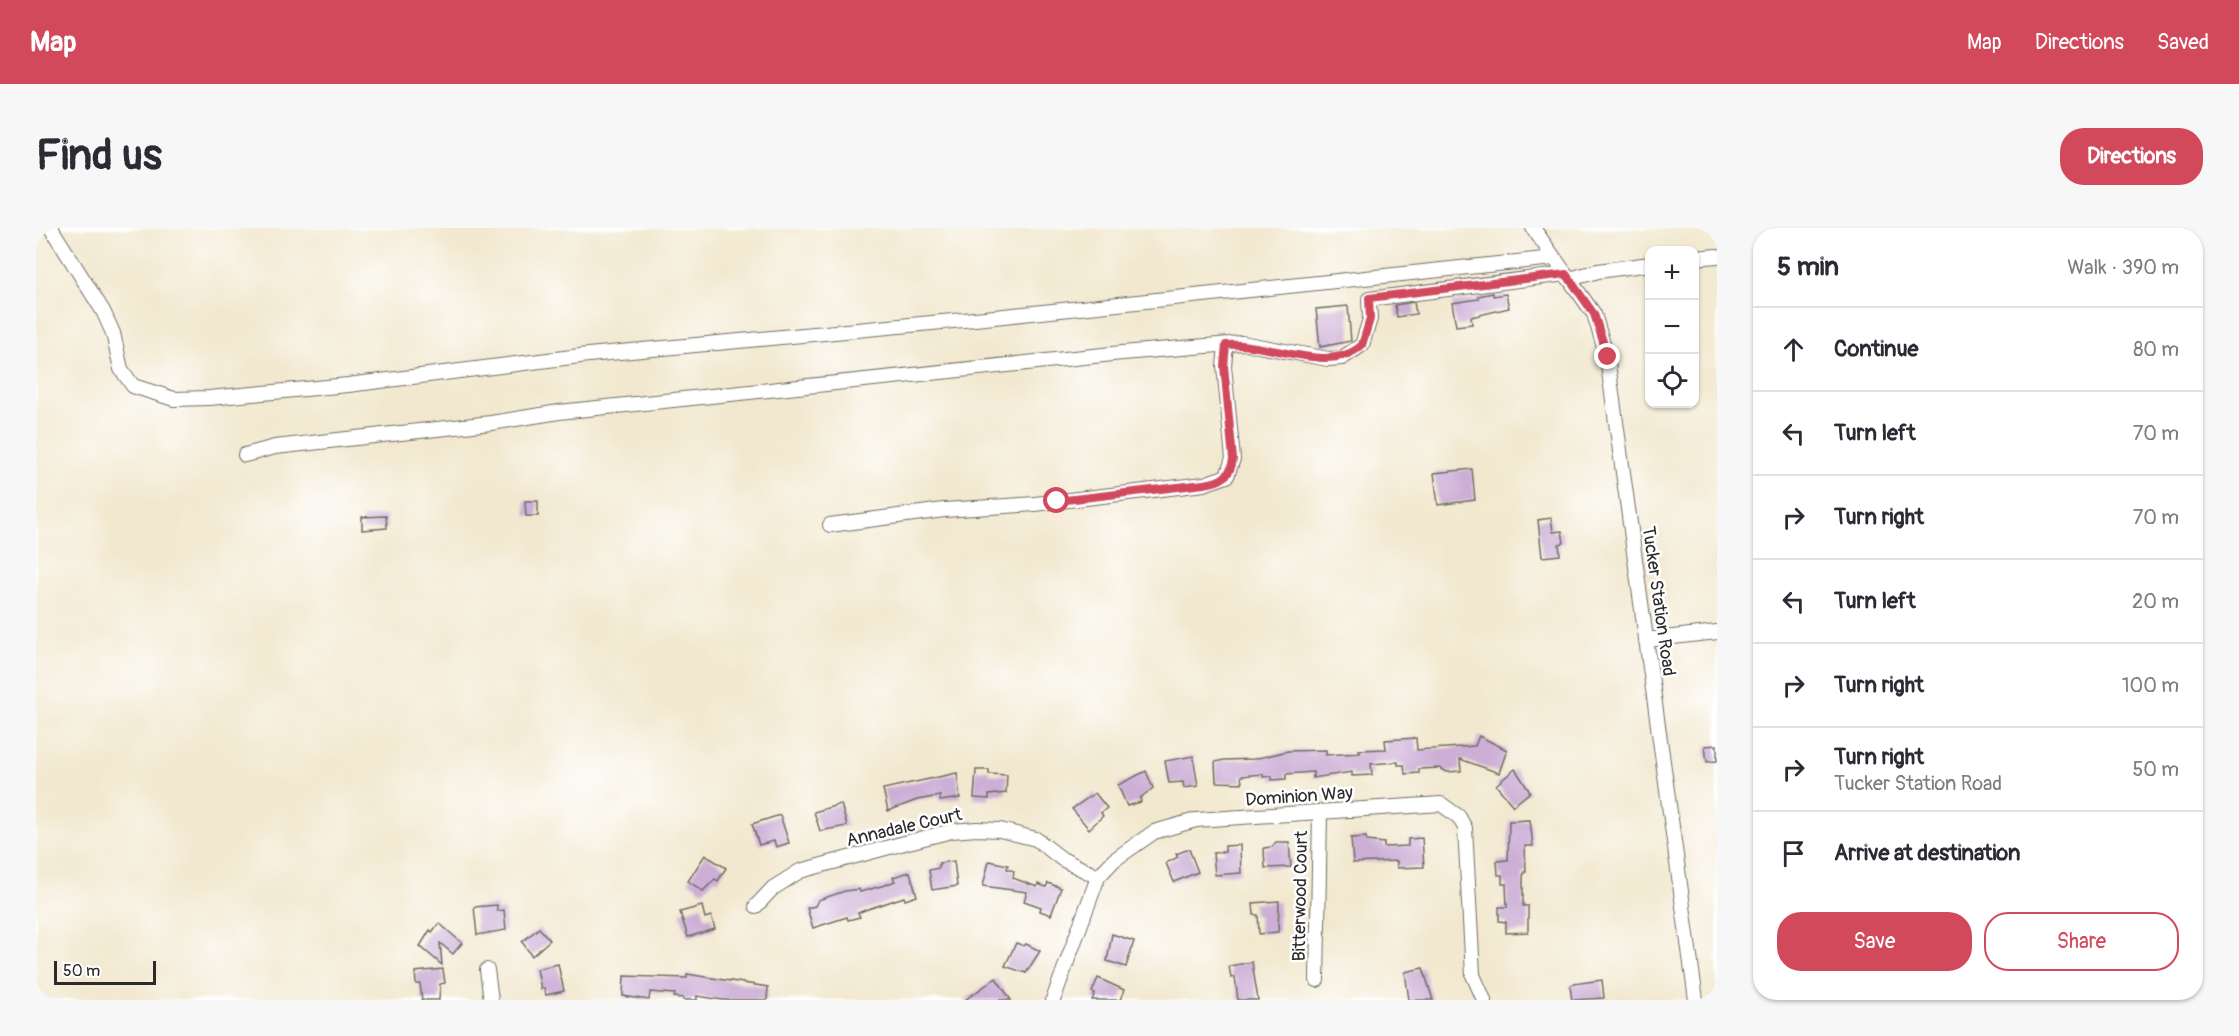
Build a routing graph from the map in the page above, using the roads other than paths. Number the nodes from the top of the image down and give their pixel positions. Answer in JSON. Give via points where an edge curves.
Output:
{"nodes":[{"id":1,"x":51,"y":228,"type":"edge"},
{"id":2,"x":1533,"y":228,"type":"edge"},
{"id":3,"x":1717,"y":255,"type":"edge"},
{"id":4,"x":1699,"y":257,"type":"edge"},
{"id":5,"x":1554,"y":258,"type":"junction"},
{"id":6,"x":1645,"y":265,"type":"edge"},
{"id":7,"x":1568,"y":276,"type":"junction"},
{"id":8,"x":1226,"y":345,"type":"junction"},
{"id":9,"x":245,"y":455,"type":"dead end"},
{"id":10,"x":830,"y":525,"type":"dead end"},
{"id":11,"x":1717,"y":632,"type":"edge"},
{"id":12,"x":1646,"y":640,"type":"junction"},
{"id":13,"x":1320,"y":813,"type":"junction"},
{"id":14,"x":1098,"y":877,"type":"junction"},
{"id":15,"x":756,"y":906,"type":"dead end"},
{"id":16,"x":487,"y":970,"type":"dead end"},
{"id":17,"x":1317,"y":981,"type":"dead end"},
{"id":18,"x":491,"y":1000,"type":"edge"},
{"id":19,"x":1053,"y":1000,"type":"edge"},
{"id":20,"x":1484,"y":1000,"type":"edge"},
{"id":21,"x":1696,"y":1000,"type":"edge"}],
"edges":[{"from":1,"to":5,"type":"street","via":[[103,311],[127,378],[133,386],[174,399],[348,385],[588,355]]},
{"from":2,"to":5,"type":"street","name":"Tucker Station Road"},
{"from":3,"to":4,"type":"street"},
{"from":5,"to":7,"type":"street","name":"Tucker Station Road"},
{"from":6,"to":7,"type":"street"},
{"from":7,"to":8,"type":"street","via":[[1369,298],[1370,319],[1362,345],[1342,358],[1314,358],[1242,343]]},
{"from":7,"to":12,"type":"street","name":"Tucker Station Road","via":[[1594,314],[1608,357]]},
{"from":8,"to":9,"type":"street","via":[[559,412],[275,447]]},
{"from":8,"to":10,"type":"street","via":[[1224,366],[1233,459],[1221,480]]},
{"from":11,"to":12,"type":"street"},
{"from":12,"to":21,"type":"street","name":"Tucker Station Road"},
{"from":13,"to":14,"type":"street","name":"Dominion Way","via":[[1176,824],[1133,844]]},
{"from":13,"to":17,"type":"street","name":"Bitterwood Court"},
{"from":13,"to":20,"type":"street","name":"Dominion Way","via":[[1442,804],[1460,817],[1467,840],[1473,975]]},
{"from":14,"to":15,"type":"street","name":"Annadale Court","via":[[1062,859],[1036,839],[976,829],[932,836],[800,871],[773,888]]},
{"from":14,"to":19,"type":"street","name":"Dominion Way"},
{"from":16,"to":18,"type":"street"}]}
